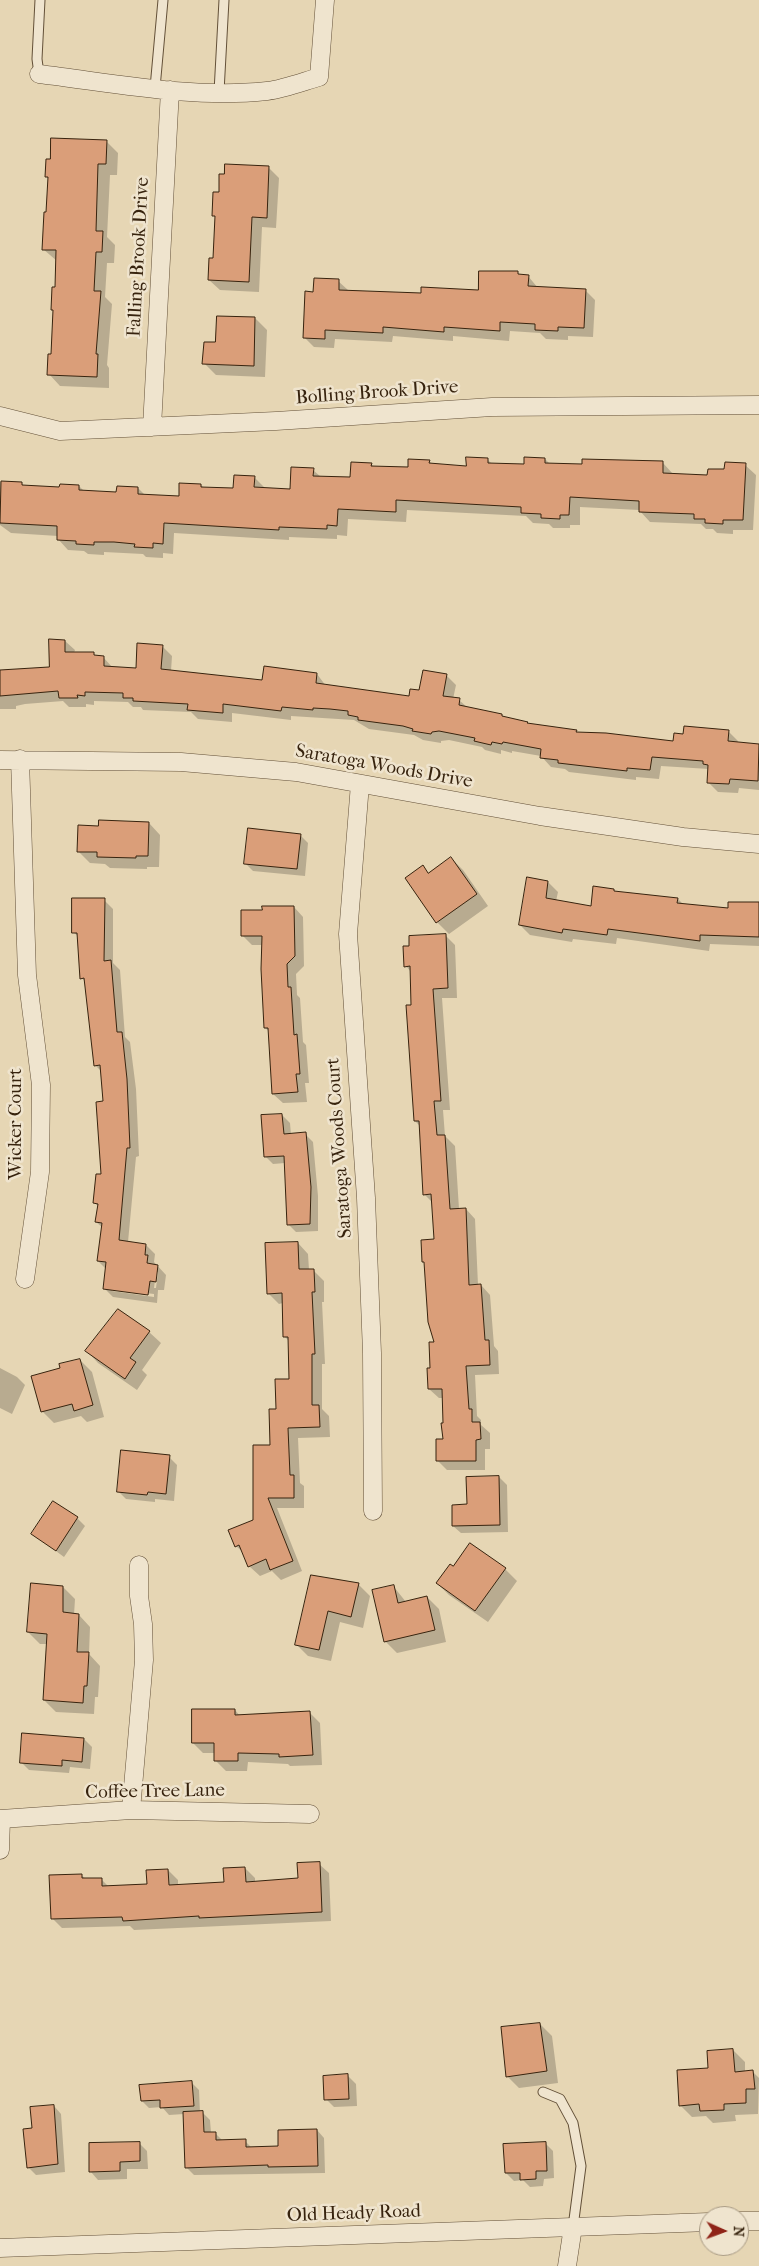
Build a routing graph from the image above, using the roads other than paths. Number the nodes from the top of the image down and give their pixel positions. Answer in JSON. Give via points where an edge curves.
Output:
{"nodes":[{"id":1,"x":40,"y":0,"type":"edge"},
{"id":2,"x":163,"y":0,"type":"edge"},
{"id":3,"x":224,"y":0,"type":"edge"},
{"id":4,"x":325,"y":0,"type":"edge"},
{"id":5,"x":39,"y":74,"type":"joint"},
{"id":6,"x":162,"y":89,"type":"junction"},
{"id":7,"x":219,"y":92,"type":"junction"},
{"id":8,"x":759,"y":405,"type":"edge"},
{"id":9,"x":0,"y":416,"type":"edge"},
{"id":10,"x":152,"y":427,"type":"junction"},
{"id":11,"x":20,"y":759,"type":"junction"},
{"id":12,"x":0,"y":760,"type":"edge"},
{"id":13,"x":360,"y":784,"type":"junction"},
{"id":14,"x":759,"y":844,"type":"edge"},
{"id":15,"x":24,"y":1279,"type":"dead end"},
{"id":16,"x":373,"y":1511,"type":"dead end"},
{"id":17,"x":139,"y":1565,"type":"dead end"},
{"id":18,"x":131,"y":1810,"type":"junction"},
{"id":19,"x":310,"y":1814,"type":"dead end"},
{"id":20,"x":0,"y":1850,"type":"edge"},
{"id":21,"x":542,"y":2092,"type":"dead end"},
{"id":22,"x":699,"y":2222,"type":"edge"},
{"id":23,"x":573,"y":2227,"type":"junction"},
{"id":24,"x":0,"y":2248,"type":"edge"},
{"id":25,"x":567,"y":2266,"type":"edge"}],
"edges":[{"from":1,"to":5,"type":"lane","via":[[36,59]]},
{"from":2,"to":6,"type":"lane"},
{"from":3,"to":7,"type":"lane"},
{"from":4,"to":7,"type":"street","via":[[319,78],[269,91]]},
{"from":5,"to":6,"type":"street"},
{"from":6,"to":7,"type":"street"},
{"from":6,"to":10,"type":"street","name":"Falling Brook Drive"},
{"from":8,"to":10,"type":"street","name":"Bolling Brook Drive","via":[[492,406]]},
{"from":9,"to":10,"type":"street","name":"Bolling Brook Drive","via":[[60,431]]},
{"from":11,"to":12,"type":"street","name":"Saratoga Woods Drive"},
{"from":11,"to":13,"type":"street","name":"Saratoga Woods Drive","via":[[182,762],[296,772]]},
{"from":11,"to":15,"type":"street","name":"Wicker Court","via":[[27,975],[41,1086],[40,1172]]},
{"from":13,"to":14,"type":"street","name":"Saratoga Woods Drive","via":[[540,816],[683,837]]},
{"from":13,"to":16,"type":"street","name":"Saratoga Woods Court","via":[[348,934],[366,1198],[372,1354]]},
{"from":17,"to":18,"type":"street","via":[[144,1660]]},
{"from":18,"to":19,"type":"street","name":"Coffee Tree Lane"},
{"from":18,"to":20,"type":"street","name":"Coffee Tree Lane","via":[[2,1819]]},
{"from":21,"to":23,"type":"lane","via":[[560,2099],[573,2123],[582,2166]]},
{"from":22,"to":23,"type":"street","name":"Old Heady Road"},
{"from":23,"to":24,"type":"street","name":"Old Heady Road"},
{"from":23,"to":25,"type":"street"}]}
